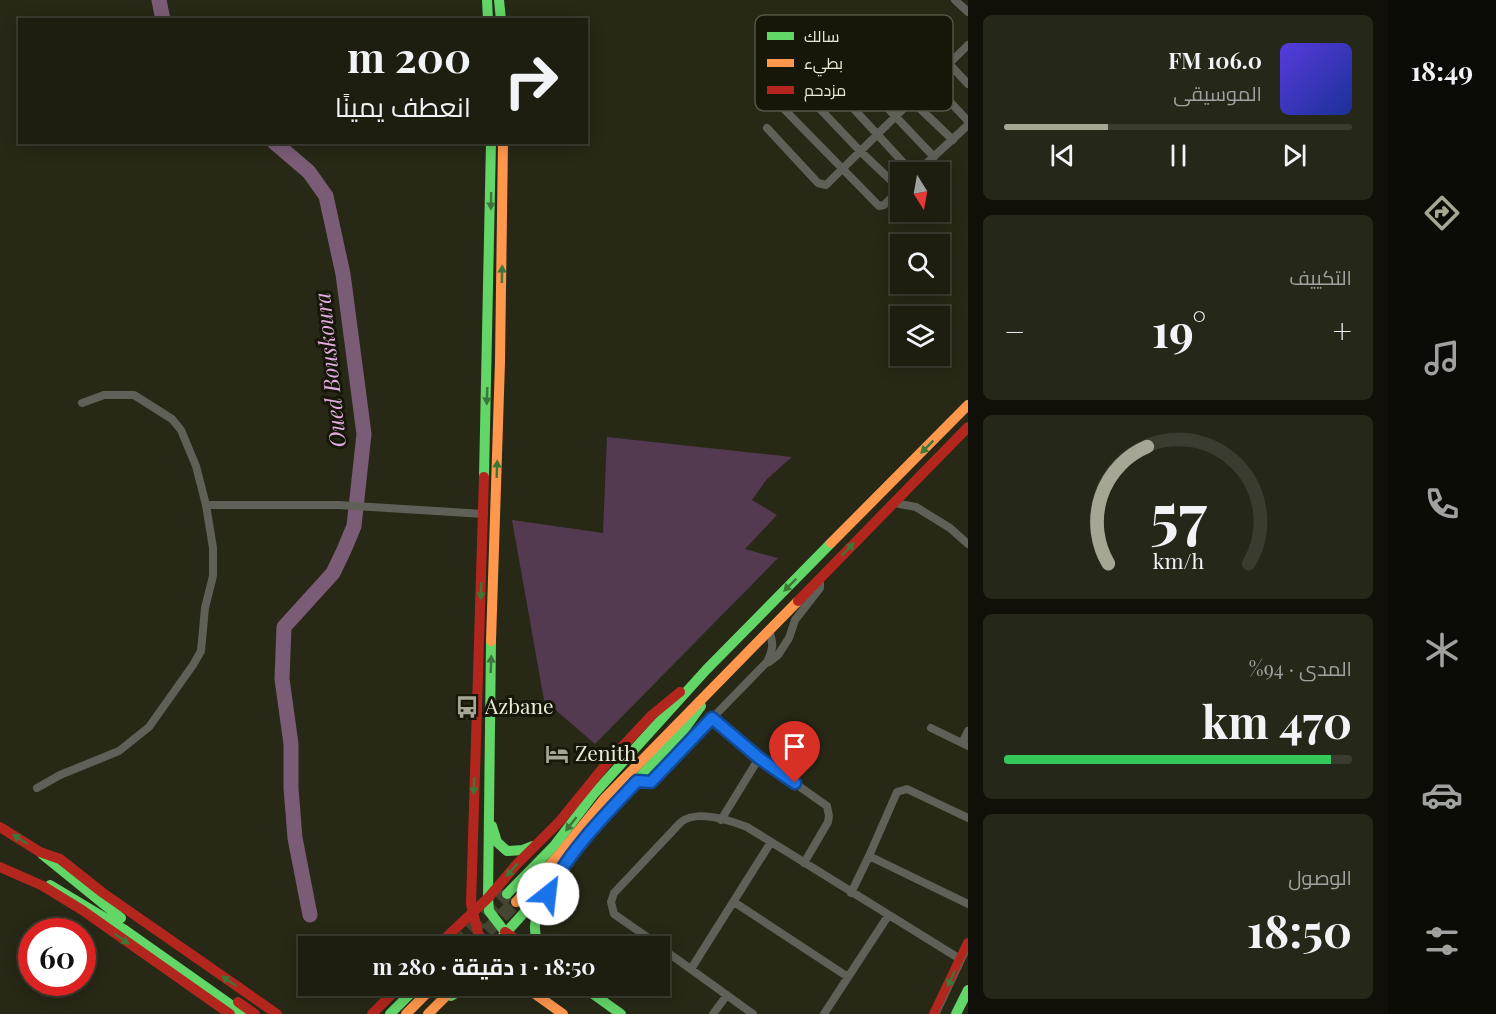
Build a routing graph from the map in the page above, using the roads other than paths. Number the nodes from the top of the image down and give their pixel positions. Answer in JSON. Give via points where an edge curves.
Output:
{"nodes":[{"id":1,"x":500,"y":0,"type":"edge"},
{"id":2,"x":955,"y":0,"type":"edge"},
{"id":3,"x":488,"y":1,"type":"edge"},
{"id":4,"x":968,"y":12,"type":"edge"},
{"id":5,"x":488,"y":18,"type":"edge"},
{"id":6,"x":501,"y":18,"type":"edge"},
{"id":7,"x":967,"y":46,"type":"edge"},
{"id":8,"x":953,"y":59,"type":"edge"},
{"id":9,"x":953,"y":69,"type":"edge"},
{"id":10,"x":968,"y":84,"type":"edge"},
{"id":11,"x":953,"y":106,"type":"edge"},
{"id":12,"x":786,"y":111,"type":"edge"},
{"id":13,"x":822,"y":111,"type":"edge"},
{"id":14,"x":854,"y":111,"type":"edge"},
{"id":15,"x":889,"y":111,"type":"edge"},
{"id":16,"x":899,"y":111,"type":"edge"},
{"id":17,"x":923,"y":111,"type":"edge"},
{"id":18,"x":894,"y":116,"type":"junction"},
{"id":19,"x":968,"y":123,"type":"edge"},
{"id":20,"x":767,"y":128,"type":"dead end"},
{"id":21,"x":876,"y":135,"type":"junction"},
{"id":22,"x":953,"y":140,"type":"junction"},
{"id":23,"x":491,"y":144,"type":"edge"},
{"id":24,"x":503,"y":144,"type":"edge"},
{"id":25,"x":860,"y":151,"type":"junction"},
{"id":26,"x":934,"y":158,"type":"junction"},
{"id":27,"x":902,"y":162,"type":"edge"},
{"id":28,"x":929,"y":162,"type":"edge"},
{"id":29,"x":843,"y":168,"type":"junction"},
{"id":30,"x":890,"y":180,"type":"edge"},
{"id":31,"x":890,"y":200,"type":"edge"},
{"id":32,"x":82,"y":403,"type":"dead end"},
{"id":33,"x":968,"y":405,"type":"edge"},
{"id":34,"x":968,"y":427,"type":"edge"},
{"id":35,"x":894,"y":503,"type":"junction"},
{"id":36,"x":206,"y":505,"type":"junction"},
{"id":37,"x":484,"y":514,"type":"junction"},
{"id":38,"x":968,"y":544,"type":"edge"},
{"id":39,"x":820,"y":578,"type":"junction"},
{"id":40,"x":769,"y":631,"type":"junction"},
{"id":41,"x":767,"y":662,"type":"junction"},
{"id":42,"x":706,"y":670,"type":"junction"},
{"id":43,"x":719,"y":681,"type":"junction"},
{"id":44,"x":712,"y":718,"type":"junction"},
{"id":45,"x":931,"y":728,"type":"dead end"},
{"id":46,"x":968,"y":731,"type":"edge"},
{"id":47,"x":965,"y":745,"type":"edge"},
{"id":48,"x":759,"y":758,"type":"junction"},
{"id":49,"x":637,"y":781,"type":"junction"},
{"id":50,"x":37,"y":788,"type":"dead end"},
{"id":51,"x":489,"y":807,"type":"junction"},
{"id":52,"x":968,"y":818,"type":"edge"},
{"id":53,"x":721,"y":820,"type":"junction"},
{"id":54,"x":0,"y":827,"type":"edge"},
{"id":55,"x":771,"y":842,"type":"junction"},
{"id":56,"x":537,"y":843,"type":"junction"},
{"id":57,"x":40,"y":852,"type":"junction"},
{"id":58,"x":869,"y":856,"type":"junction"},
{"id":59,"x":804,"y":863,"type":"junction"},
{"id":60,"x":0,"y":866,"type":"edge"},
{"id":61,"x":556,"y":877,"type":"junction"},
{"id":62,"x":472,"y":878,"type":"junction"},
{"id":63,"x":851,"y":893,"type":"junction"},
{"id":64,"x":507,"y":894,"type":"tunnel mouth"},
{"id":65,"x":516,"y":902,"type":"tunnel mouth"},
{"id":66,"x":734,"y":902,"type":"junction"},
{"id":67,"x":486,"y":904,"type":"junction"},
{"id":68,"x":968,"y":904,"type":"edge"},
{"id":69,"x":472,"y":912,"type":"junction"},
{"id":70,"x":520,"y":915,"type":"junction"},
{"id":71,"x":888,"y":916,"type":"junction"},
{"id":72,"x":481,"y":928,"type":"junction"},
{"id":73,"x":130,"y":929,"type":"junction"},
{"id":74,"x":455,"y":929,"type":"junction"},
{"id":75,"x":505,"y":932,"type":"junction"},
{"id":76,"x":448,"y":936,"type":"edge"},
{"id":77,"x":482,"y":936,"type":"edge"},
{"id":78,"x":502,"y":936,"type":"edge"},
{"id":79,"x":511,"y":936,"type":"edge"},
{"id":80,"x":533,"y":936,"type":"edge"},
{"id":81,"x":645,"y":936,"type":"edge"},
{"id":82,"x":968,"y":943,"type":"edge"},
{"id":83,"x":670,"y":954,"type":"edge"},
{"id":84,"x":960,"y":959,"type":"junction"},
{"id":85,"x":691,"y":969,"type":"junction"},
{"id":86,"x":848,"y":978,"type":"junction"},
{"id":87,"x":968,"y":990,"type":"edge"},
{"id":88,"x":727,"y":994,"type":"junction"},
{"id":89,"x":389,"y":996,"type":"edge"},
{"id":90,"x":390,"y":996,"type":"edge"},
{"id":91,"x":408,"y":996,"type":"edge"},
{"id":92,"x":424,"y":996,"type":"edge"},
{"id":93,"x":446,"y":996,"type":"edge"},
{"id":94,"x":453,"y":996,"type":"edge"},
{"id":95,"x":538,"y":996,"type":"edge"},
{"id":96,"x":596,"y":996,"type":"edge"},
{"id":97,"x":965,"y":1001,"type":"edge"},
{"id":98,"x":266,"y":1006,"type":"junction"},
{"id":99,"x":432,"y":1010,"type":"edge"},
{"id":100,"x":230,"y":1014,"type":"edge"},
{"id":101,"x":244,"y":1014,"type":"edge"},
{"id":102,"x":255,"y":1014,"type":"edge"},
{"id":103,"x":277,"y":1014,"type":"edge"},
{"id":104,"x":284,"y":1014,"type":"edge"},
{"id":105,"x":361,"y":1014,"type":"edge"},
{"id":106,"x":372,"y":1014,"type":"edge"},
{"id":107,"x":390,"y":1014,"type":"edge"},
{"id":108,"x":406,"y":1014,"type":"edge"},
{"id":109,"x":563,"y":1014,"type":"edge"},
{"id":110,"x":621,"y":1014,"type":"edge"},
{"id":111,"x":713,"y":1014,"type":"edge"},
{"id":112,"x":753,"y":1014,"type":"edge"},
{"id":113,"x":824,"y":1014,"type":"edge"},
{"id":114,"x":934,"y":1014,"type":"edge"},
{"id":115,"x":956,"y":1014,"type":"edge"}],
"edges":[{"from":1,"to":6,"type":"main road"},
{"from":2,"to":4,"type":"street"},
{"from":3,"to":5,"type":"main road"},
{"from":7,"to":8,"type":"street"},
{"from":9,"to":10,"type":"street"},
{"from":11,"to":19,"type":"street"},
{"from":12,"to":29,"type":"street"},
{"from":13,"to":25,"type":"street"},
{"from":14,"to":21,"type":"street"},
{"from":15,"to":18,"type":"street"},
{"from":16,"to":18,"type":"street"},
{"from":17,"to":22,"type":"street"},
{"from":18,"to":21,"type":"street"},
{"from":18,"to":26,"type":"street"},
{"from":19,"to":22,"type":"street"},
{"from":20,"to":29,"type":"street","via":[[818,183],[826,185]]},
{"from":21,"to":25,"type":"street"},
{"from":21,"to":27,"type":"street"},
{"from":22,"to":26,"type":"street"},
{"from":23,"to":37,"type":"main road","one_way":true},
{"from":51,"to":24,"type":"main road","one_way":true},
{"from":25,"to":29,"type":"street"},
{"from":25,"to":30,"type":"street"},
{"from":26,"to":28,"type":"street"},
{"from":29,"to":31,"type":"street","via":[[879,206]]},
{"from":32,"to":36,"type":"street","via":[[104,395],[134,395],[172,419],[187,441]]},
{"from":33,"to":42,"type":"main road","one_way":true},
{"from":34,"to":35,"type":"main road"},
{"from":35,"to":38,"type":"street","via":[[916,507]]},
{"from":39,"to":35,"type":"main road","one_way":true},
{"from":36,"to":37,"type":"street","via":[[339,505]]},
{"from":36,"to":50,"type":"street","via":[[213,576],[201,651],[193,665],[158,716],[136,738],[119,751]]},
{"from":37,"to":62,"type":"main road","one_way":true},
{"from":39,"to":40,"type":"main road"},
{"from":39,"to":41,"type":"street","via":[[820,588],[795,620],[789,638],[778,655]]},
{"from":40,"to":41,"type":"street","via":[[773,651]]},
{"from":40,"to":43,"type":"main road"},
{"from":41,"to":44,"type":"street"},
{"from":42,"to":56,"type":"main road","via":[[652,716]]},
{"from":42,"to":64,"type":"main road","one_way":true,"via":[[593,795],[554,846]]},
{"from":43,"to":49,"type":"main road","via":[[685,728]]},
{"from":43,"to":65,"type":"main road","via":[[605,798]]},
{"from":44,"to":48,"type":"street"},
{"from":44,"to":49,"type":"street","via":[[651,782]]},
{"from":45,"to":47,"type":"street"},
{"from":46,"to":47,"type":"street"},
{"from":48,"to":53,"type":"street"},
{"from":48,"to":59,"type":"street","via":[[828,809],[828,822]]},
{"from":49,"to":61,"type":"main road"},
{"from":51,"to":56,"type":"main road","via":[[494,835],[501,848],[515,852]]},
{"from":51,"to":67,"type":"main road"},
{"from":52,"to":58,"type":"street","via":[[901,789]]},
{"from":53,"to":55,"type":"street","via":[[747,827]]},
{"from":53,"to":81,"type":"street","via":[[687,818],[614,893],[614,914]]},
{"from":57,"to":54,"type":"main road","one_way":true},
{"from":55,"to":59,"type":"street"},
{"from":55,"to":66,"type":"street"},
{"from":56,"to":67,"type":"main road","one_way":true},
{"from":57,"to":73,"type":"main road"},
{"from":98,"to":57,"type":"main road","one_way":true,"via":[[60,859]]},
{"from":58,"to":63,"type":"street"},
{"from":58,"to":68,"type":"street"},
{"from":59,"to":63,"type":"street"},
{"from":60,"to":73,"type":"main road","via":[[49,884]]},
{"from":60,"to":100,"type":"main road","one_way":true,"via":[[81,910]]},
{"from":61,"to":70,"type":"main road"},
{"from":61,"to":80,"type":"main road","via":[[535,916]]},
{"from":62,"to":67,"type":"main road","via":[[477,897]]},
{"from":62,"to":69,"type":"main road"},
{"from":62,"to":74,"type":"main road"},
{"from":63,"to":71,"type":"street"},
{"from":66,"to":85,"type":"street"},
{"from":66,"to":86,"type":"street"},
{"from":67,"to":69,"type":"main road"},
{"from":67,"to":70,"type":"main road","via":[[503,917]]},
{"from":67,"to":72,"type":"main road"},
{"from":67,"to":75,"type":"main road"},
{"from":69,"to":72,"type":"main road"},
{"from":69,"to":74,"type":"main road"},
{"from":70,"to":75,"type":"main road"},
{"from":71,"to":84,"type":"street"},
{"from":71,"to":86,"type":"street"},
{"from":72,"to":74,"type":"main road"},
{"from":72,"to":75,"type":"main road"},
{"from":72,"to":77,"type":"main road"},
{"from":73,"to":101,"type":"main road"},
{"from":73,"to":102,"type":"main road"},
{"from":74,"to":76,"type":"main road"},
{"from":75,"to":78,"type":"main road"},
{"from":75,"to":79,"type":"main road"},
{"from":82,"to":84,"type":"main road"},
{"from":83,"to":85,"type":"street"},
{"from":84,"to":114,"type":"main road","one_way":true},
{"from":85,"to":88,"type":"street"},
{"from":86,"to":113,"type":"street"},
{"from":87,"to":97,"type":"main road"},
{"from":88,"to":111,"type":"street"},
{"from":88,"to":112,"type":"street"},
{"from":89,"to":105,"type":"main road"},
{"from":90,"to":106,"type":"main road"},
{"from":91,"to":107,"type":"main road"},
{"from":92,"to":108,"type":"main road"},
{"from":93,"to":99,"type":"main road"},
{"from":94,"to":99,"type":"main road"},
{"from":95,"to":109,"type":"main road"},
{"from":96,"to":110,"type":"main road"},
{"from":97,"to":115,"type":"main road"},
{"from":98,"to":103,"type":"main road"},
{"from":98,"to":104,"type":"main road"}]}
